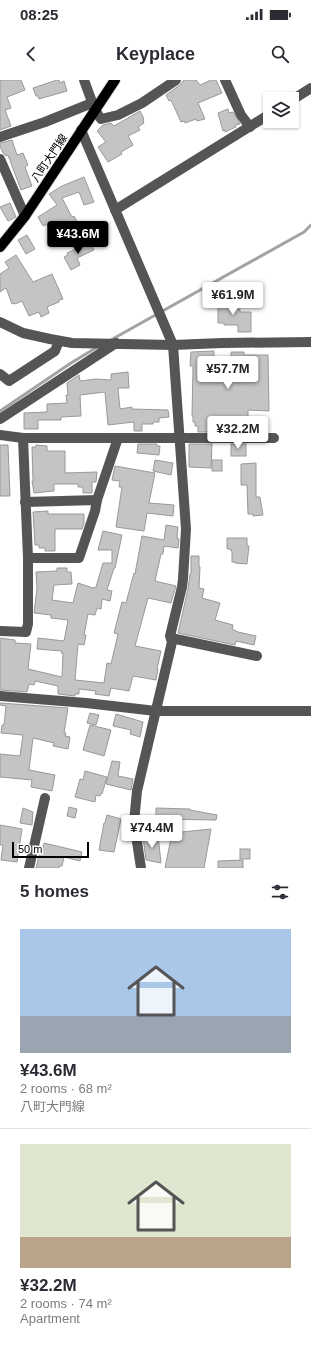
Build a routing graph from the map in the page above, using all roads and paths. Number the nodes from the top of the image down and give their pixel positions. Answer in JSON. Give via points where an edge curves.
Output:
{"nodes":[{"id":1,"x":84,"y":80,"type":"edge"},
{"id":2,"x":115,"y":80,"type":"edge"},
{"id":3,"x":176,"y":80,"type":"edge"},
{"id":4,"x":225,"y":80,"type":"edge"},
{"id":5,"x":311,"y":88,"type":"edge"},
{"id":6,"x":299,"y":96,"type":"edge"},
{"id":7,"x":93,"y":107,"type":"junction"},
{"id":8,"x":263,"y":119,"type":"edge"},
{"id":9,"x":250,"y":127,"type":"junction"},
{"id":10,"x":82,"y":130,"type":"junction"},
{"id":11,"x":0,"y":137,"type":"edge"},
{"id":12,"x":0,"y":159,"type":"edge"},
{"id":13,"x":115,"y":210,"type":"junction"},
{"id":14,"x":25,"y":216,"type":"junction"},
{"id":15,"x":0,"y":247,"type":"edge"},
{"id":16,"x":0,"y":322,"type":"edge"},
{"id":17,"x":59,"y":341,"type":"junction"},
{"id":18,"x":311,"y":342,"type":"edge"},
{"id":19,"x":116,"y":344,"type":"junction"},
{"id":20,"x":173,"y":345,"type":"junction"},
{"id":21,"x":0,"y":374,"type":"edge"},
{"id":22,"x":0,"y":419,"type":"edge"},
{"id":23,"x":0,"y":435,"type":"edge"},
{"id":24,"x":23,"y":438,"type":"junction"},
{"id":25,"x":118,"y":438,"type":"junction"},
{"id":26,"x":180,"y":438,"type":"junction"},
{"id":27,"x":274,"y":438,"type":"dead end"},
{"id":28,"x":97,"y":500,"type":"junction"},
{"id":29,"x":25,"y":502,"type":"junction"},
{"id":30,"x":28,"y":558,"type":"junction"},
{"id":31,"x":0,"y":631,"type":"edge"},
{"id":32,"x":171,"y":638,"type":"junction"},
{"id":33,"x":257,"y":656,"type":"dead end"},
{"id":34,"x":0,"y":696,"type":"edge"},
{"id":35,"x":156,"y":711,"type":"junction"},
{"id":36,"x":311,"y":711,"type":"edge"},
{"id":37,"x":45,"y":798,"type":"dead end"},
{"id":38,"x":29,"y":868,"type":"edge"},
{"id":39,"x":141,"y":868,"type":"edge"}],
"edges":[{"from":1,"to":7,"type":"street"},
{"from":2,"to":7,"type":"main road","name":"八町大門線"},
{"from":3,"to":7,"type":"street","via":[[142,103],[118,115],[101,119]]},
{"from":4,"to":9,"type":"street","via":[[241,115]]},
{"from":5,"to":6,"type":"street"},
{"from":7,"to":10,"type":"main road","name":"八町大門線"},
{"from":7,"to":11,"type":"street"},
{"from":8,"to":9,"type":"street"},
{"from":9,"to":13,"type":"street"},
{"from":10,"to":13,"type":"street"},
{"from":10,"to":14,"type":"main road","name":"八町大門線"},
{"from":12,"to":14,"type":"street"},
{"from":13,"to":20,"type":"street"},
{"from":14,"to":15,"type":"main road","name":"八町大門線"},
{"from":16,"to":17,"type":"street","via":[[23,333]]},
{"from":17,"to":19,"type":"street"},
{"from":17,"to":21,"type":"street","via":[[55,351],[9,381]]},
{"from":18,"to":20,"type":"street"},
{"from":19,"to":20,"type":"street"},
{"from":19,"to":22,"type":"street"},
{"from":20,"to":26,"type":"street"},
{"from":23,"to":24,"type":"street"},
{"from":24,"to":25,"type":"street"},
{"from":24,"to":29,"type":"street"},
{"from":25,"to":26,"type":"street"},
{"from":25,"to":28,"type":"street"},
{"from":26,"to":27,"type":"street"},
{"from":26,"to":32,"type":"street","via":[[186,529],[182,587]]},
{"from":28,"to":29,"type":"street"},
{"from":28,"to":30,"type":"street","via":[[79,558]]},
{"from":29,"to":30,"type":"street"},
{"from":30,"to":31,"type":"street","via":[[26,632]]},
{"from":32,"to":33,"type":"street"},
{"from":32,"to":35,"type":"street"},
{"from":34,"to":35,"type":"street"},
{"from":35,"to":36,"type":"street"},
{"from":35,"to":39,"type":"street","via":[[137,791],[134,822]]},
{"from":37,"to":38,"type":"street"}]}
